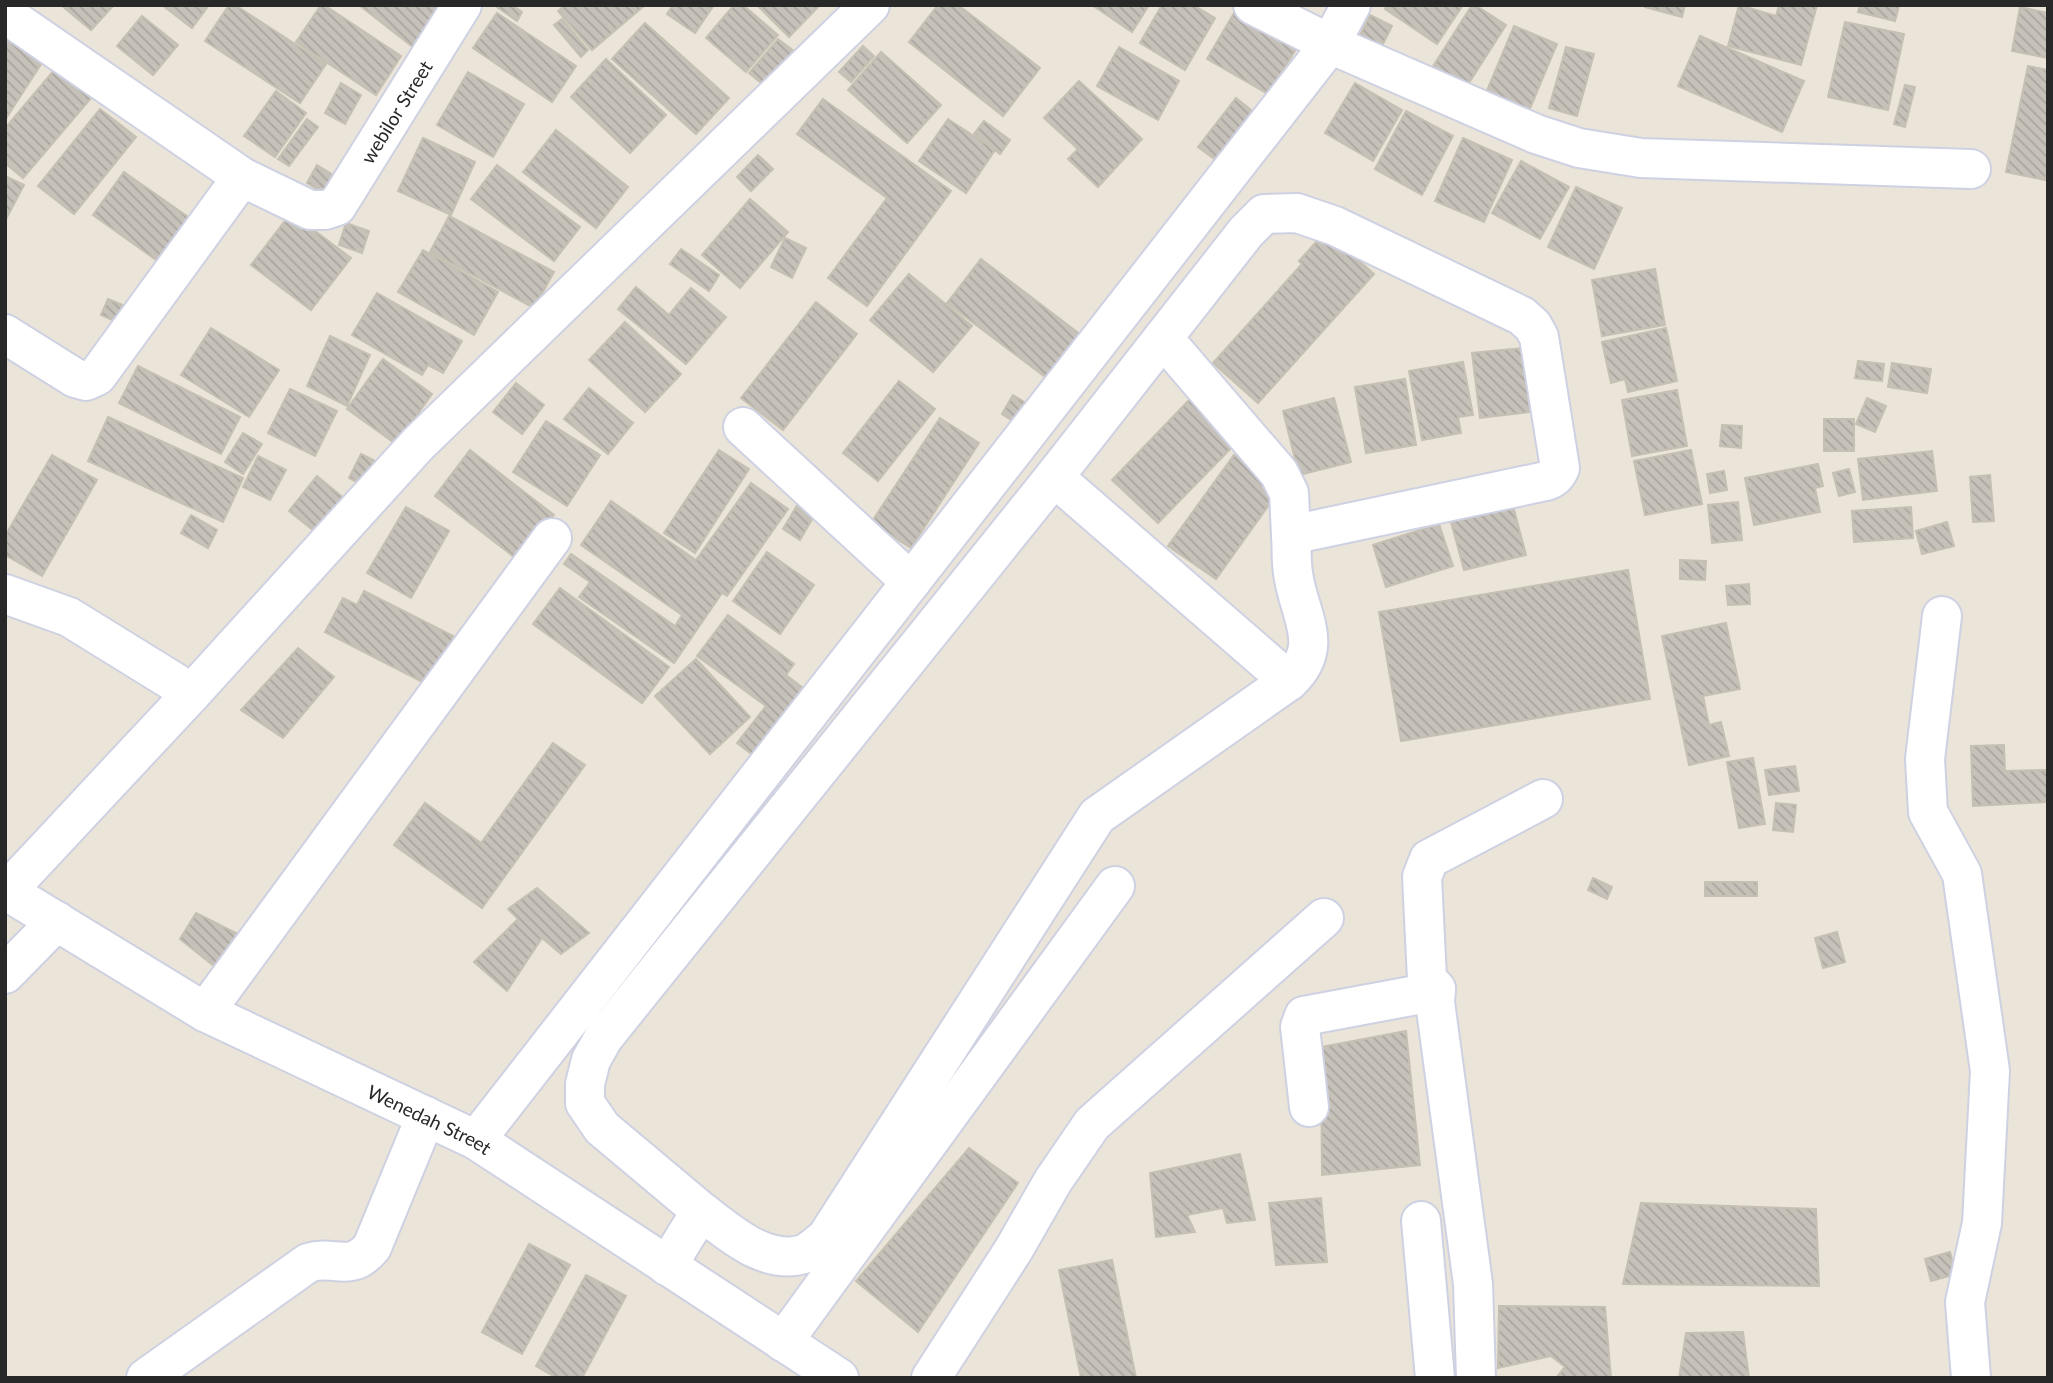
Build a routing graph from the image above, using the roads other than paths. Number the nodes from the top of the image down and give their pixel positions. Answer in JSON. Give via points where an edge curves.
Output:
{"nodes":[{"id":1,"x":462,"y":5,"type":"edge"},
{"id":2,"x":870,"y":5,"type":"edge"},
{"id":3,"x":1253,"y":5,"type":"edge"},
{"id":4,"x":1351,"y":5,"type":"edge"},
{"id":5,"x":5,"y":14,"type":"edge"},
{"id":6,"x":1330,"y":44,"type":"junction"},
{"id":7,"x":1971,"y":169,"type":"dead end"},
{"id":8,"x":242,"y":177,"type":"junction"},
{"id":9,"x":5,"y":334,"type":"edge"},
{"id":10,"x":1163,"y":338,"type":"junction"},
{"id":11,"x":743,"y":427,"type":"dead end"},
{"id":12,"x":1054,"y":477,"type":"junction"},
{"id":13,"x":1291,"y":535,"type":"junction"},
{"id":14,"x":552,"y":538,"type":"dead end"},
{"id":15,"x":911,"y":582,"type":"junction"},
{"id":16,"x":5,"y":594,"type":"edge"},
{"id":17,"x":1942,"y":615,"type":"dead end"},
{"id":18,"x":1289,"y":681,"type":"junction"},
{"id":19,"x":192,"y":693,"type":"junction"},
{"id":20,"x":1543,"y":799,"type":"dead end"},
{"id":21,"x":1115,"y":886,"type":"dead end"},
{"id":22,"x":6,"y":890,"type":"edge"},
{"id":23,"x":1324,"y":918,"type":"dead end"},
{"id":24,"x":57,"y":921,"type":"junction"},
{"id":25,"x":5,"y":974,"type":"edge"},
{"id":26,"x":1436,"y":989,"type":"junction"},
{"id":27,"x":205,"y":1012,"type":"junction"},
{"id":28,"x":1309,"y":1107,"type":"dead end"},
{"id":29,"x":426,"y":1116,"type":"junction"},
{"id":30,"x":476,"y":1140,"type":"junction"},
{"id":31,"x":701,"y":1211,"type":"junction"},
{"id":32,"x":1421,"y":1221,"type":"dead end"},
{"id":33,"x":667,"y":1266,"type":"junction"},
{"id":34,"x":783,"y":1342,"type":"junction"},
{"id":35,"x":146,"y":1378,"type":"edge"},
{"id":36,"x":839,"y":1378,"type":"edge"},
{"id":37,"x":931,"y":1378,"type":"edge"},
{"id":38,"x":1435,"y":1378,"type":"edge"},
{"id":39,"x":1476,"y":1378,"type":"edge"},
{"id":40,"x":1972,"y":1378,"type":"edge"}],
"edges":[{"from":1,"to":8,"type":"street","name":"webilor Street","via":[[337,206],[310,210]]},
{"from":2,"to":19,"type":"street","via":[[418,444]]},
{"from":3,"to":6,"type":"street"},
{"from":4,"to":6,"type":"street"},
{"from":5,"to":8,"type":"street"},
{"from":6,"to":7,"type":"street","via":[[1578,148],[1641,158]]},
{"from":6,"to":15,"type":"street"},
{"from":8,"to":9,"type":"street","via":[[97,376],[86,381],[75,378]]},
{"from":10,"to":12,"type":"street"},
{"from":10,"to":13,"type":"street","via":[[1279,473],[1289,493]]},
{"from":10,"to":13,"type":"street","via":[[1264,214],[1297,213],[1335,226],[1522,316],[1533,326],[1539,337],[1560,468],[1557,474],[1546,481]]},
{"from":11,"to":15,"type":"street"},
{"from":12,"to":18,"type":"street"},
{"from":12,"to":31,"type":"street","via":[[604,1037],[591,1060],[584,1084],[585,1103],[602,1128]]},
{"from":13,"to":18,"type":"street","via":[[1293,573],[1310,641],[1308,656]]},
{"from":14,"to":27,"type":"street"},
{"from":15,"to":30,"type":"street"},
{"from":16,"to":19,"type":"street","via":[[69,617]]},
{"from":17,"to":40,"type":"street","via":[[1924,759],[1928,812],[1962,874],[1990,1071],[1982,1223],[1965,1302]]},
{"from":18,"to":31,"type":"street","via":[[1097,816],[826,1238],[805,1254],[773,1255],[740,1241]]},
{"from":19,"to":22,"type":"street"},
{"from":20,"to":26,"type":"street","via":[[1425,865],[1427,979]]},
{"from":21,"to":34,"type":"street"},
{"from":22,"to":24,"type":"street","name":"Wenedah Street"},
{"from":23,"to":37,"type":"street","via":[[1092,1124]]},
{"from":24,"to":25,"type":"street"},
{"from":24,"to":27,"type":"street","name":"Wenedah Street"},
{"from":26,"to":28,"type":"street","via":[[1304,1016],[1300,1027]]},
{"from":26,"to":39,"type":"street","via":[[1473,1284]]},
{"from":27,"to":29,"type":"street","name":"Wenedah Street"},
{"from":29,"to":30,"type":"street","name":"Wenedah Street"},
{"from":29,"to":35,"type":"street","via":[[372,1247],[363,1258],[308,1263]]},
{"from":30,"to":33,"type":"street","name":"Wenedah Street"},
{"from":31,"to":33,"type":"street"},
{"from":32,"to":38,"type":"street"},
{"from":33,"to":34,"type":"street","name":"Wenedah Street"},
{"from":34,"to":36,"type":"street","name":"Wenedah Street"}]}
